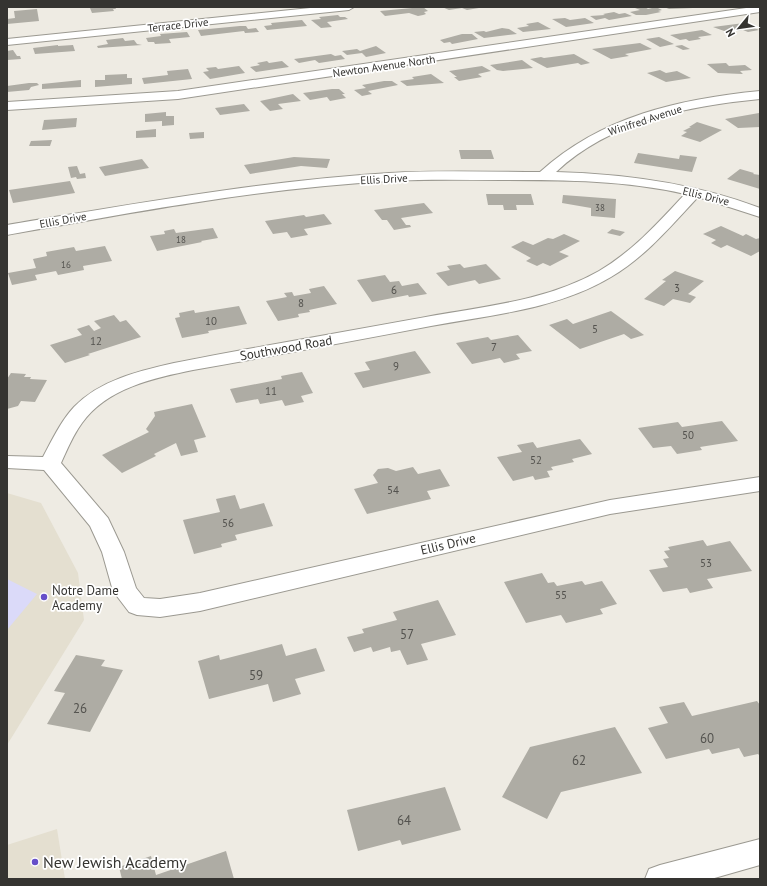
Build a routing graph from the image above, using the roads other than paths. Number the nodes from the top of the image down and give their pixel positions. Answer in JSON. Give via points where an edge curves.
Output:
{"nodes":[{"id":1,"x":297,"y":7,"type":"edge"},
{"id":2,"x":348,"y":7,"type":"edge"},
{"id":3,"x":760,"y":9,"type":"edge"},
{"id":4,"x":7,"y":37,"type":"edge"},
{"id":5,"x":7,"y":42,"type":"edge"},
{"id":6,"x":760,"y":95,"type":"edge"},
{"id":7,"x":7,"y":106,"type":"edge"},
{"id":8,"x":544,"y":176,"type":"junction"},
{"id":9,"x":694,"y":193,"type":"junction"},
{"id":10,"x":760,"y":213,"type":"edge"},
{"id":11,"x":7,"y":230,"type":"edge"},
{"id":12,"x":7,"y":462,"type":"edge"},
{"id":13,"x":50,"y":464,"type":"junction"},
{"id":14,"x":760,"y":484,"type":"edge"},
{"id":15,"x":760,"y":852,"type":"edge"},
{"id":16,"x":660,"y":879,"type":"edge"}],
"edges":[{"from":1,"to":4,"type":"street","name":"Terrace Drive"},
{"from":2,"to":5,"type":"street","name":"Terrace Drive"},
{"from":3,"to":7,"type":"street","name":"Newton Avenue North","via":[[178,95]]},
{"from":6,"to":8,"type":"street","name":"Winifred Avenue","via":[[694,104],[629,123],[574,150]]},
{"from":8,"to":9,"type":"street","name":"Ellis Drive","via":[[624,180]]},
{"from":8,"to":11,"type":"street","name":"Ellis Drive","via":[[391,177],[309,184],[200,197]]},
{"from":9,"to":10,"type":"street","name":"Ellis Drive"},
{"from":9,"to":13,"type":"street","name":"Southwood Road","via":[[657,234],[605,274],[549,296],[466,315],[174,368],[118,385],[101,395],[74,420]]},
{"from":12,"to":13,"type":"street"},
{"from":13,"to":14,"type":"street","name":"Ellis Drive","via":[[100,523],[113,552],[125,591],[137,606],[160,608],[200,602],[610,507]]},
{"from":15,"to":16,"type":"street"}]}
